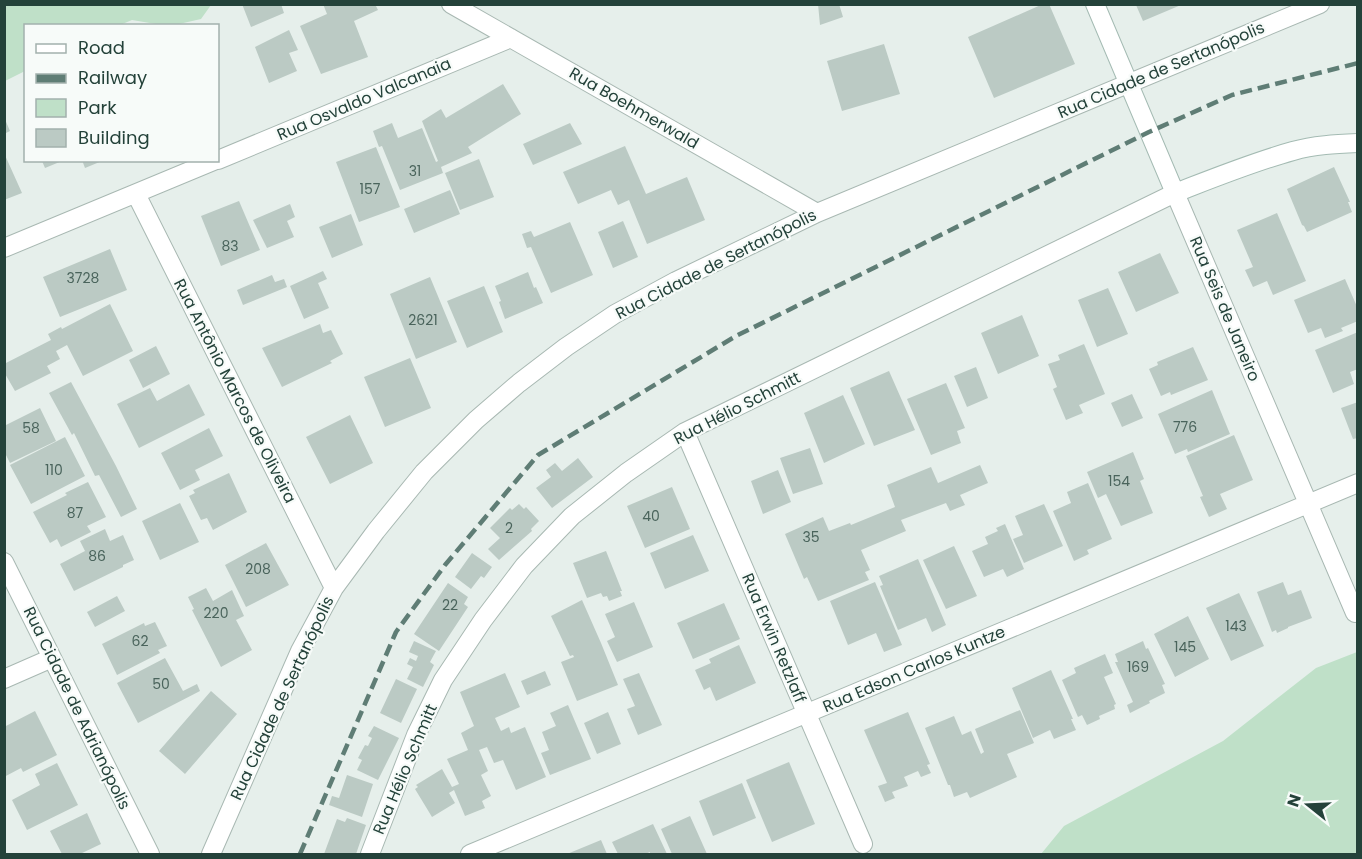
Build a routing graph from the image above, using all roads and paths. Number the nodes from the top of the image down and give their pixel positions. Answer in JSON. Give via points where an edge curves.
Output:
{"nodes":[{"id":1,"x":451,"y":4,"type":"edge"},
{"id":2,"x":1095,"y":4,"type":"edge"},
{"id":3,"x":1320,"y":4,"type":"edge"},
{"id":4,"x":511,"y":38,"type":"junction"},
{"id":5,"x":1129,"y":84,"type":"junction"},
{"id":6,"x":1358,"y":143,"type":"edge"},
{"id":7,"x":219,"y":159,"type":"edge"},
{"id":8,"x":212,"y":162,"type":"edge"},
{"id":9,"x":1175,"y":193,"type":"junction"},
{"id":10,"x":136,"y":194,"type":"junction"},
{"id":11,"x":817,"y":213,"type":"junction"},
{"id":12,"x":4,"y":248,"type":"edge"},
{"id":13,"x":685,"y":432,"type":"junction"},
{"id":14,"x":1358,"y":483,"type":"edge"},
{"id":15,"x":1308,"y":503,"type":"junction"},
{"id":16,"x":4,"y":562,"type":"edge"},
{"id":17,"x":334,"y":588,"type":"junction"},
{"id":18,"x":1355,"y":614,"type":"dead end"},
{"id":19,"x":52,"y":658,"type":"junction"},
{"id":20,"x":4,"y":679,"type":"edge"},
{"id":21,"x":806,"y":714,"type":"junction"},
{"id":22,"x":863,"y":844,"type":"dead end"},
{"id":23,"x":150,"y":855,"type":"edge"},
{"id":24,"x":211,"y":855,"type":"edge"},
{"id":25,"x":370,"y":855,"type":"edge"},
{"id":26,"x":470,"y":855,"type":"edge"}],
"edges":[{"from":1,"to":4,"type":"street","name":"Rua Boehmerwald"},
{"from":2,"to":5,"type":"street","name":"Rua Seis de Janeiro"},
{"from":3,"to":5,"type":"street","name":"Rua Cidade de Sertanópolis"},
{"from":4,"to":7,"type":"street","name":"Rua Osvaldo Valcanaia"},
{"from":4,"to":11,"type":"street","name":"Rua Boehmerwald"},
{"from":5,"to":9,"type":"street","name":"Rua Seis de Janeiro"},
{"from":5,"to":11,"type":"street","name":"Rua Cidade de Sertanópolis"},
{"from":6,"to":9,"type":"street","via":[[1295,150]]},
{"from":8,"to":10,"type":"street","name":"Rua Osvaldo Valcanaia"},
{"from":9,"to":13,"type":"street","name":"Rua Hélio Schmitt"},
{"from":9,"to":15,"type":"street","name":"Rua Seis de Janeiro"},
{"from":10,"to":12,"type":"street","name":"Rua Osvaldo Valcanaia"},
{"from":10,"to":17,"type":"street","name":"Rua Antônio Marcos de Oliveira"},
{"from":11,"to":17,"type":"street","name":"Rua Cidade de Sertanópolis","via":[[676,280],[566,346],[476,420],[424,472]]},
{"from":13,"to":21,"type":"street","name":"Rua Erwin Retzlaff"},
{"from":13,"to":25,"type":"street","name":"Rua Hélio Schmitt","via":[[572,516],[524,566],[483,620],[443,680],[416,735]]},
{"from":14,"to":15,"type":"street","name":"Rua Edson Carlos Kuntze"},
{"from":15,"to":18,"type":"street","name":"Rua Seis de Janeiro"},
{"from":15,"to":21,"type":"street","name":"Rua Edson Carlos Kuntze"},
{"from":16,"to":19,"type":"street","name":"Rua Cidade de Adrianópolis"},
{"from":17,"to":24,"type":"street","name":"Rua Cidade de Sertanópolis","via":[[300,651]]},
{"from":19,"to":20,"type":"street"},
{"from":19,"to":23,"type":"street","name":"Rua Cidade de Adrianópolis"},
{"from":21,"to":22,"type":"street","name":"Rua Erwin Retzlaff"},
{"from":21,"to":26,"type":"street","name":"Rua Edson Carlos Kuntze"}]}
